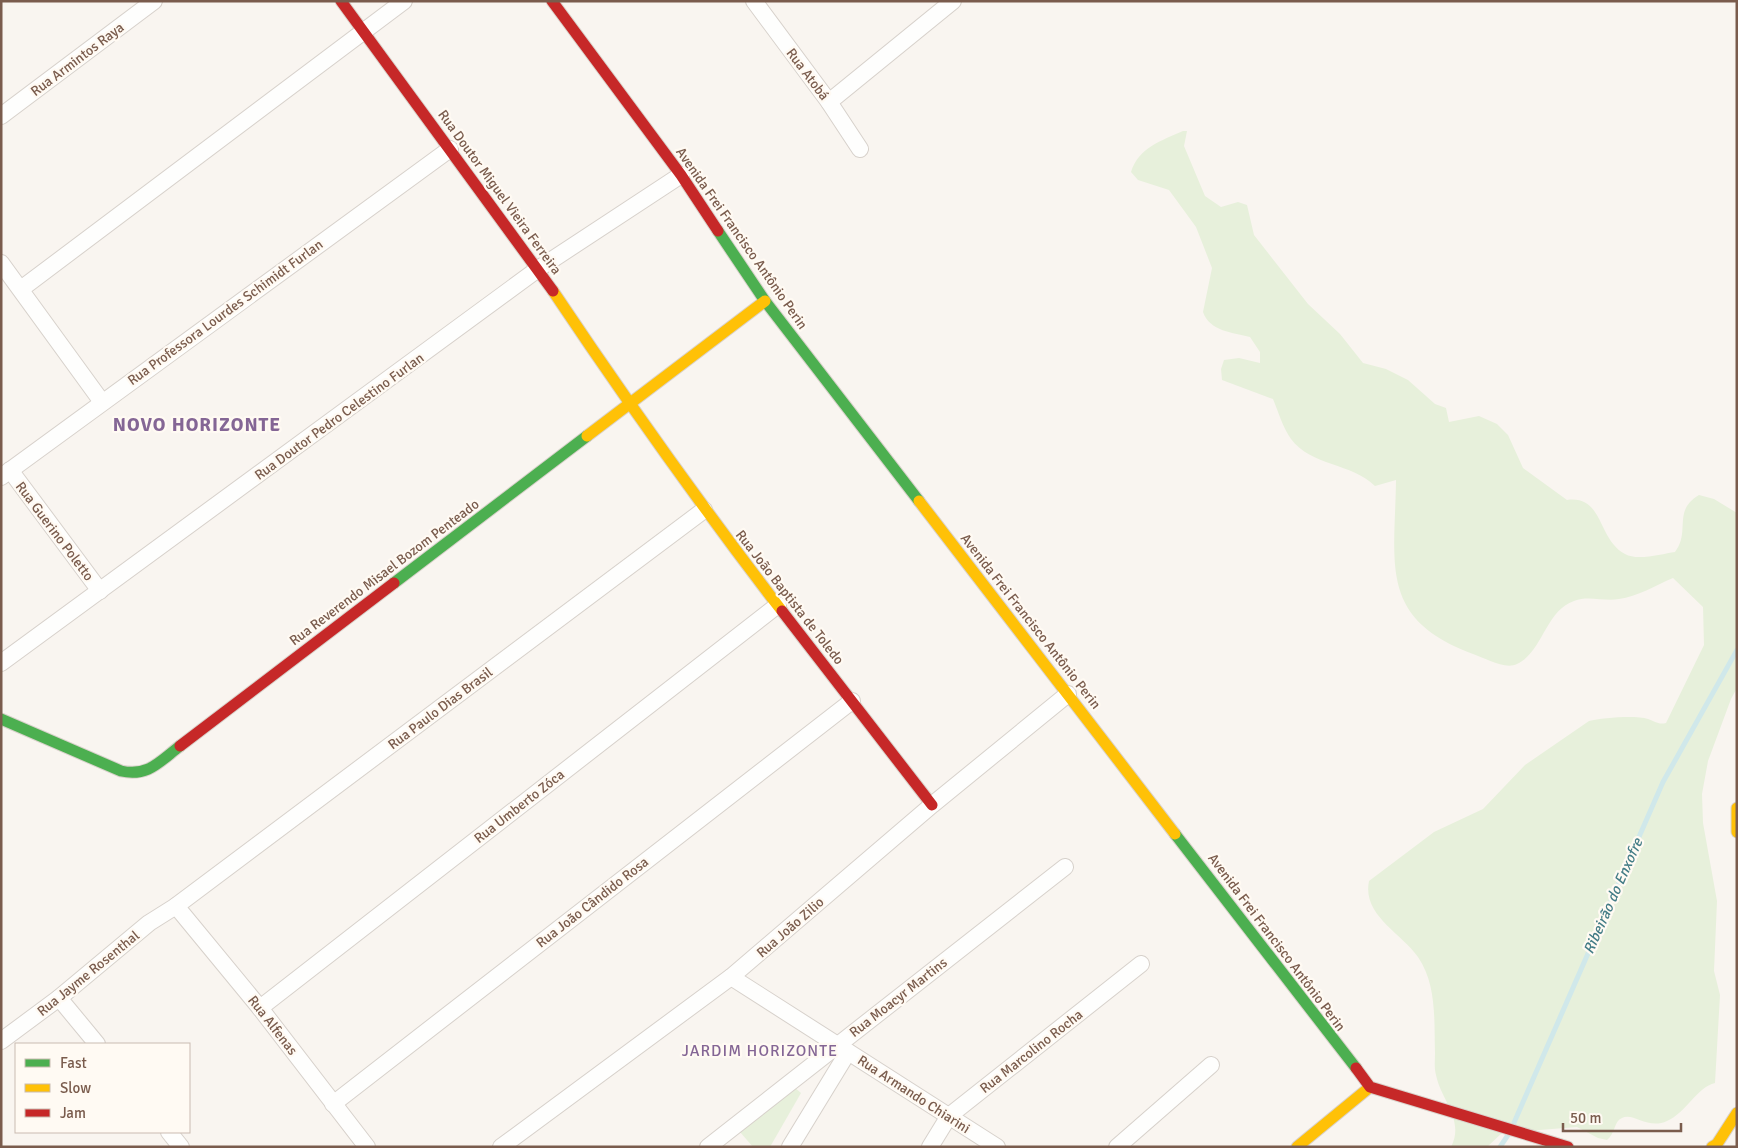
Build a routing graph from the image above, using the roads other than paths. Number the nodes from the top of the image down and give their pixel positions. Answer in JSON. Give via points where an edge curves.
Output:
{"nodes":[{"id":1,"x":154,"y":1,"type":"edge"},
{"id":2,"x":341,"y":1,"type":"edge"},
{"id":3,"x":404,"y":1,"type":"edge"},
{"id":4,"x":552,"y":1,"type":"edge"},
{"id":5,"x":754,"y":1,"type":"edge"},
{"id":6,"x":953,"y":1,"type":"edge"},
{"id":7,"x":364,"y":33,"type":"junction"},
{"id":8,"x":829,"y":102,"type":"junction"},
{"id":9,"x":1,"y":116,"type":"edge"},
{"id":10,"x":450,"y":149,"type":"junction"},
{"id":11,"x":860,"y":149,"type":"dead end"},
{"id":12,"x":681,"y":175,"type":"junction"},
{"id":13,"x":1,"y":263,"type":"edge"},
{"id":14,"x":538,"y":269,"type":"junction"},
{"id":15,"x":21,"y":289,"type":"junction"},
{"id":16,"x":765,"y":301,"type":"junction"},
{"id":17,"x":102,"y":402,"type":"junction"},
{"id":18,"x":629,"y":404,"type":"junction"},
{"id":19,"x":6,"y":474,"type":"edge"},
{"id":20,"x":704,"y":510,"type":"junction"},
{"id":21,"x":100,"y":591,"type":"junction"},
{"id":22,"x":778,"y":605,"type":"junction"},
{"id":23,"x":1,"y":663,"type":"edge"},
{"id":24,"x":1068,"y":694,"type":"junction"},
{"id":25,"x":852,"y":701,"type":"junction"},
{"id":26,"x":1,"y":719,"type":"edge"},
{"id":27,"x":932,"y":805,"type":"junction"},
{"id":28,"x":1737,"y":808,"type":"edge"},
{"id":29,"x":1737,"y":832,"type":"edge"},
{"id":30,"x":1065,"y":867,"type":"dead end"},
{"id":31,"x":176,"y":906,"type":"junction"},
{"id":32,"x":1141,"y":964,"type":"dead end"},
{"id":33,"x":731,"y":977,"type":"junction"},
{"id":34,"x":59,"y":998,"type":"junction"},
{"id":35,"x":260,"y":1008,"type":"junction"},
{"id":36,"x":1,"y":1041,"type":"edge"},
{"id":37,"x":96,"y":1043,"type":"edge"},
{"id":38,"x":842,"y":1048,"type":"junction"},
{"id":39,"x":1211,"y":1065,"type":"dead end"},
{"id":40,"x":1370,"y":1087,"type":"junction"},
{"id":41,"x":333,"y":1104,"type":"junction"},
{"id":42,"x":1737,"y":1113,"type":"edge"},
{"id":43,"x":949,"y":1116,"type":"junction"},
{"id":44,"x":170,"y":1133,"type":"edge"},
{"id":45,"x":181,"y":1147,"type":"edge"},
{"id":46,"x":368,"y":1147,"type":"edge"},
{"id":47,"x":501,"y":1147,"type":"edge"},
{"id":48,"x":708,"y":1147,"type":"edge"},
{"id":49,"x":790,"y":1147,"type":"edge"},
{"id":50,"x":930,"y":1147,"type":"edge"},
{"id":51,"x":997,"y":1147,"type":"edge"},
{"id":52,"x":1117,"y":1147,"type":"edge"},
{"id":53,"x":1297,"y":1147,"type":"edge"},
{"id":54,"x":1568,"y":1147,"type":"edge"},
{"id":55,"x":1712,"y":1147,"type":"edge"}],
"edges":[{"from":1,"to":9,"type":"street","name":"Rua Armintos Raya"},
{"from":2,"to":7,"type":"street","name":"Rua Doutor Miguel Vieira Ferreira"},
{"from":3,"to":7,"type":"street"},
{"from":4,"to":12,"type":"street","name":"Avenida Frei Francisco Antônio Perin"},
{"from":5,"to":8,"type":"street","name":"Rua Atobá"},
{"from":6,"to":8,"type":"street"},
{"from":7,"to":10,"type":"street","name":"Rua Doutor Miguel Vieira Ferreira"},
{"from":7,"to":15,"type":"street"},
{"from":8,"to":11,"type":"street","name":"Rua Atobá"},
{"from":10,"to":14,"type":"street","name":"Rua Doutor Miguel Vieira Ferreira"},
{"from":10,"to":17,"type":"street","name":"Rua Professora Lourdes Schimidt Furlan"},
{"from":12,"to":14,"type":"street","name":"Rua Doutor Pedro Celestino Furlan"},
{"from":12,"to":16,"type":"street","name":"Avenida Frei Francisco Antônio Perin"},
{"from":13,"to":15,"type":"street"},
{"from":14,"to":18,"type":"street","name":"Rua Doutor Miguel Vieira Ferreira"},
{"from":14,"to":21,"type":"street","name":"Rua Doutor Pedro Celestino Furlan"},
{"from":15,"to":17,"type":"street"},
{"from":16,"to":18,"type":"street","name":"Rua Reverendo Misael Bozom Penteado"},
{"from":16,"to":24,"type":"street","name":"Avenida Frei Francisco Antônio Perin"},
{"from":17,"to":19,"type":"street","name":"Rua Professora Lourdes Schimidt Furlan"},
{"from":18,"to":20,"type":"street","name":"Rua João Baptista de Toledo"},
{"from":18,"to":26,"type":"street","name":"Rua Reverendo Misael Bozom Penteado","via":[[147,771],[135,774],[121,771]]},
{"from":19,"to":21,"type":"street","name":"Rua Guerino Poletto"},
{"from":20,"to":22,"type":"street","name":"Rua João Baptista de Toledo"},
{"from":20,"to":31,"type":"street","name":"Rua Paulo Dias Brasil"},
{"from":21,"to":23,"type":"street","name":"Rua Doutor Pedro Celestino Furlan"},
{"from":22,"to":25,"type":"street","name":"Rua João Baptista de Toledo"},
{"from":22,"to":35,"type":"street","name":"Rua Umberto Zóca"},
{"from":24,"to":27,"type":"street","name":"Rua João Zilio"},
{"from":24,"to":40,"type":"street","name":"Avenida Frei Francisco Antônio Perin"},
{"from":25,"to":27,"type":"street","name":"Rua João Baptista de Toledo"},
{"from":25,"to":41,"type":"street","name":"Rua João Cândido Rosa"},
{"from":27,"to":33,"type":"street","name":"Rua João Zilio"},
{"from":28,"to":29,"type":"street"},
{"from":30,"to":38,"type":"street","name":"Rua Moacyr Martins"},
{"from":31,"to":34,"type":"street","name":"Rua Jayme Rosenthal","via":[[148,923]]},
{"from":31,"to":35,"type":"street","name":"Rua Alfenas"},
{"from":32,"to":43,"type":"street","name":"Rua Marcolino Rocha"},
{"from":33,"to":38,"type":"street","name":"Rua Armando Chiarini"},
{"from":33,"to":47,"type":"street","name":"Rua João Zilio"},
{"from":34,"to":36,"type":"street","name":"Rua Jayme Rosenthal"},
{"from":34,"to":37,"type":"street"},
{"from":35,"to":41,"type":"street","name":"Rua Alfenas"},
{"from":38,"to":43,"type":"street","name":"Rua Armando Chiarini"},
{"from":38,"to":48,"type":"street","name":"Rua Moacyr Martins"},
{"from":38,"to":49,"type":"street"},
{"from":39,"to":52,"type":"street"},
{"from":40,"to":53,"type":"street"},
{"from":40,"to":54,"type":"street"},
{"from":41,"to":46,"type":"street","name":"Rua Alfenas"},
{"from":42,"to":55,"type":"street"},
{"from":43,"to":50,"type":"street","name":"Rua Marcolino Rocha"},
{"from":43,"to":51,"type":"street","name":"Rua Armando Chiarini"},
{"from":44,"to":45,"type":"street"}]}
